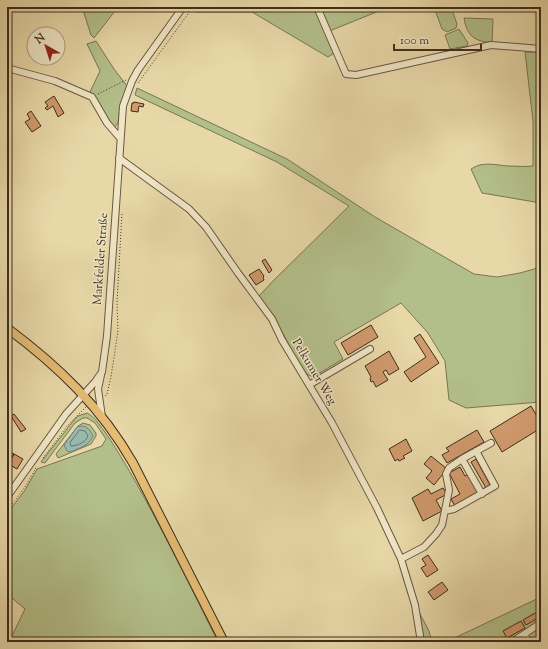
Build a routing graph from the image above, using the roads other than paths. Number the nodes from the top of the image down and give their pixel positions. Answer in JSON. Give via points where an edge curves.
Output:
{"nodes":[{"id":1,"x":183,"y":7,"type":"edge"},
{"id":2,"x":317,"y":7,"type":"edge"},
{"id":3,"x":541,"y":49,"type":"edge"},
{"id":4,"x":7,"y":68,"type":"edge"},
{"id":5,"x":120,"y":138,"type":"junction"},
{"id":6,"x":119,"y":158,"type":"junction"},
{"id":7,"x":7,"y":328,"type":"edge"},
{"id":8,"x":370,"y":349,"type":"dead end"},
{"id":9,"x":102,"y":372,"type":"junction"},
{"id":10,"x":309,"y":385,"type":"junction"},
{"id":11,"x":83,"y":394,"type":"junction"},
{"id":12,"x":102,"y":417,"type":"junction"},
{"id":13,"x":491,"y":443,"type":"dead end"},
{"id":14,"x":476,"y":451,"type":"junction"},
{"id":15,"x":462,"y":459,"type":"junction"},
{"id":16,"x":482,"y":494,"type":"junction"},
{"id":17,"x":7,"y":497,"type":"edge"},
{"id":18,"x":444,"y":511,"type":"junction"},
{"id":19,"x":401,"y":559,"type":"junction"},
{"id":20,"x":541,"y":623,"type":"edge"},
{"id":21,"x":524,"y":634,"type":"junction"},
{"id":22,"x":224,"y":642,"type":"edge"},
{"id":23,"x":421,"y":642,"type":"edge"},
{"id":24,"x":512,"y":642,"type":"edge"},
{"id":25,"x":529,"y":642,"type":"edge"}],
"edges":[{"from":1,"to":5,"type":"street","name":"Markfelder Straße","via":[[138,70],[123,106]]},
{"from":2,"to":3,"type":"street","via":[[346,74],[356,75],[491,46]]},
{"from":4,"to":5,"type":"street","via":[[55,81],[92,97],[107,123]]},
{"from":5,"to":6,"type":"street","name":"Markfelder Straße"},
{"from":6,"to":9,"type":"street","name":"Markfelder Straße","via":[[107,336]]},
{"from":6,"to":10,"type":"street","name":"Pelkumer Weg","via":[[189,209],[217,240],[272,319]]},
{"from":7,"to":11,"type":"main road","via":[[68,378]]},
{"from":8,"to":10,"type":"street"},
{"from":9,"to":11,"type":"street"},
{"from":9,"to":12,"type":"street","name":"Markfelder Straße","via":[[98,389]]},
{"from":10,"to":19,"type":"street","name":"Pelkumer Weg","via":[[377,508]]},
{"from":11,"to":12,"type":"main road"},
{"from":11,"to":17,"type":"street"},
{"from":12,"to":22,"type":"main road","via":[[132,463]]},
{"from":13,"to":14,"type":"street"},
{"from":14,"to":15,"type":"street"},
{"from":14,"to":16,"type":"street","via":[[495,486]]},
{"from":15,"to":16,"type":"street"},
{"from":15,"to":18,"type":"street","via":[[446,473],[449,490]]},
{"from":16,"to":18,"type":"street"},
{"from":18,"to":19,"type":"street","via":[[442,524],[436,534],[424,547]]},
{"from":19,"to":23,"type":"street","name":"Pelkumer Weg","via":[[415,605]]},
{"from":20,"to":21,"type":"street"},
{"from":21,"to":24,"type":"street"},
{"from":21,"to":25,"type":"street"}]}
